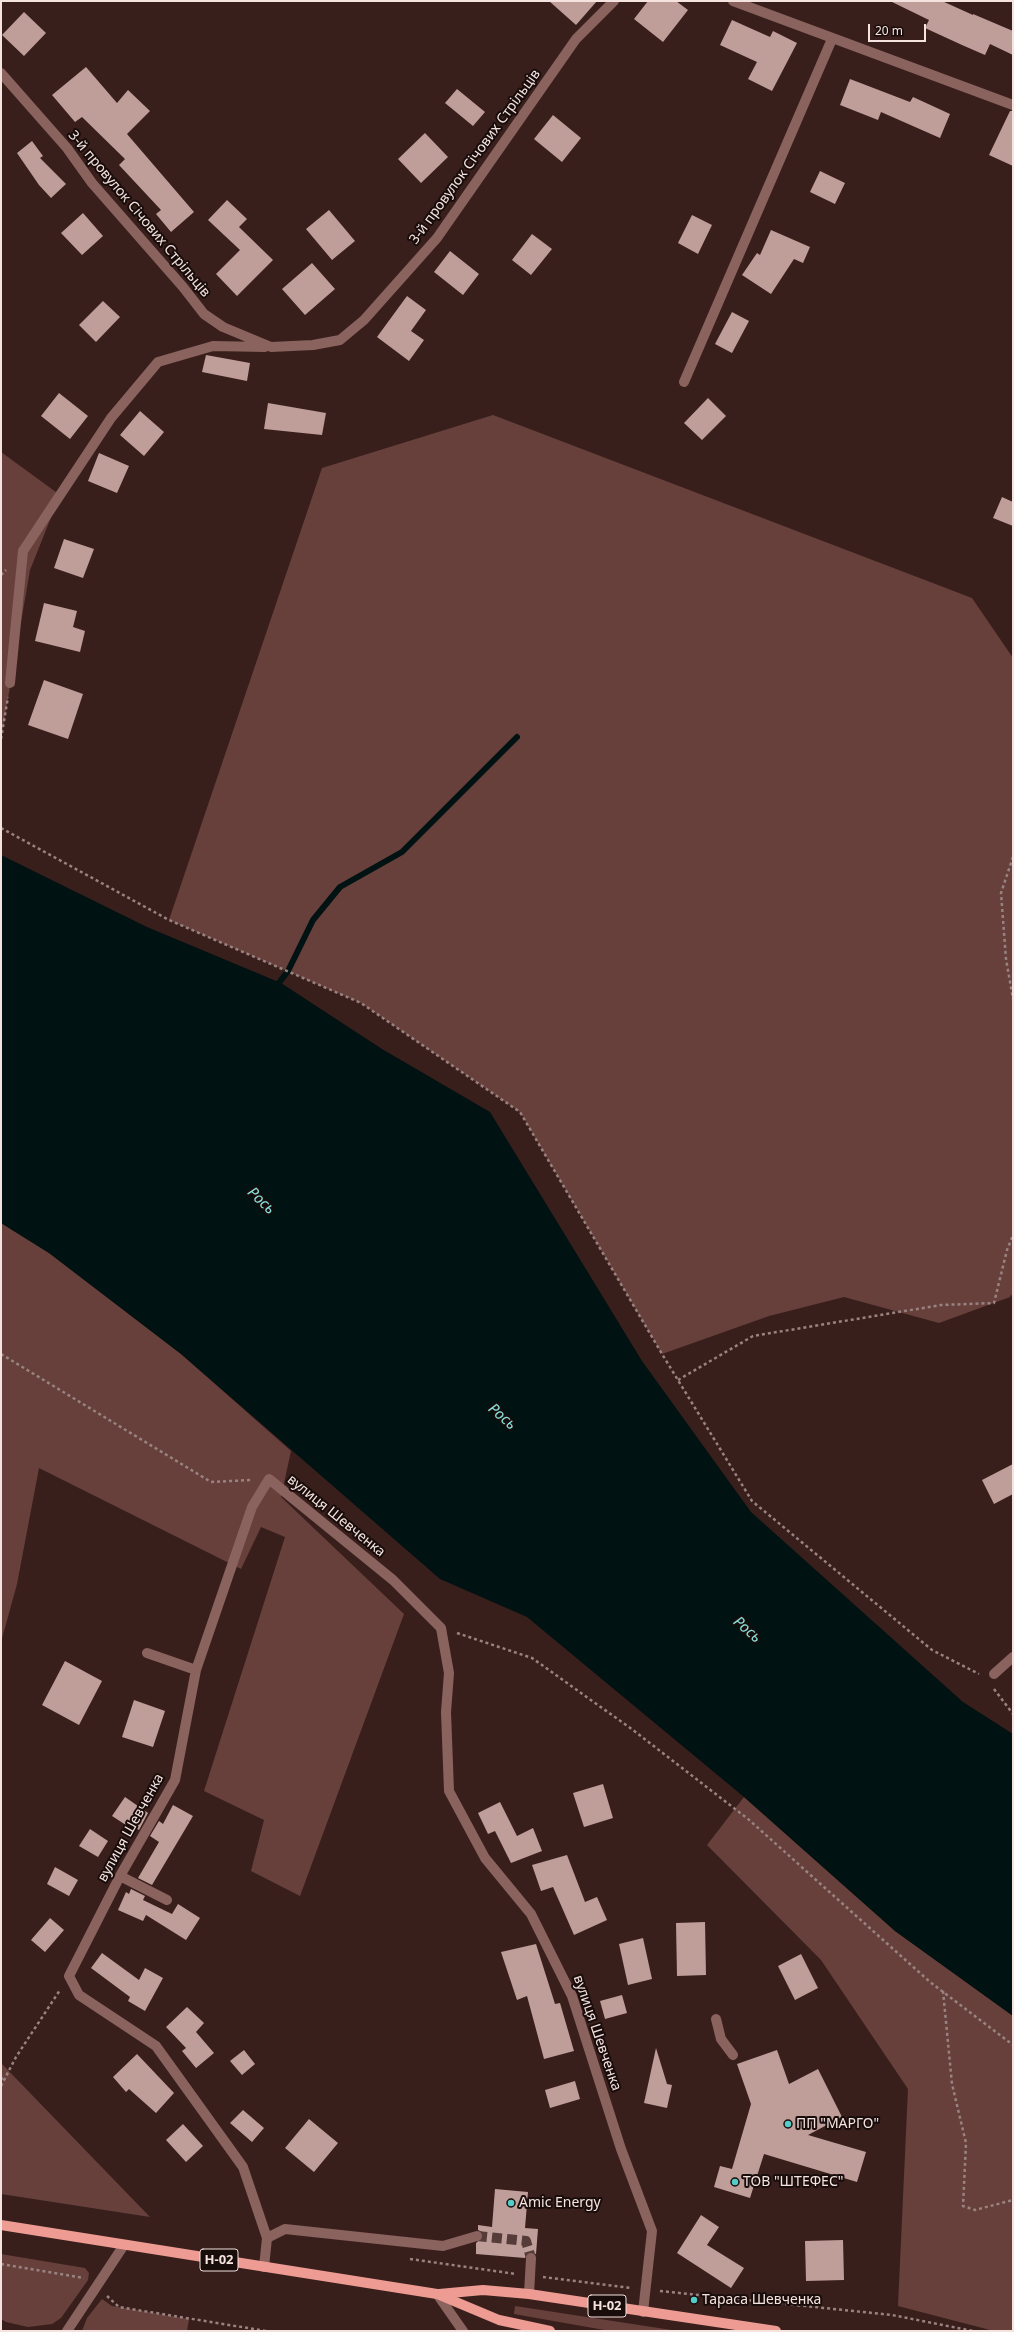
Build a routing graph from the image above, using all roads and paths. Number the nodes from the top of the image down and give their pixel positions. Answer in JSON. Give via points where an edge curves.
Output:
{"nodes":[{"id":1,"x":614,"y":1,"type":"edge"},
{"id":2,"x":733,"y":1,"type":"edge"},
{"id":3,"x":832,"y":39,"type":"junction"},
{"id":4,"x":1,"y":73,"type":"edge"},
{"id":5,"x":1013,"y":105,"type":"edge"},
{"id":6,"x":271,"y":347,"type":"junction"},
{"id":7,"x":684,"y":382,"type":"dead end"},
{"id":8,"x":10,"y":682,"type":"joint"},
{"id":9,"x":1,"y":739,"type":"edge"},
{"id":10,"x":1,"y":828,"type":"edge"},
{"id":11,"x":1013,"y":857,"type":"edge"},
{"id":12,"x":1013,"y":998,"type":"edge"},
{"id":13,"x":1013,"y":1235,"type":"edge"},
{"id":14,"x":1,"y":1354,"type":"edge"},
{"id":15,"x":678,"y":1380,"type":"junction"},
{"id":16,"x":269,"y":1479,"type":"junction"},
{"id":17,"x":442,"y":1628,"type":"junction"},
{"id":18,"x":147,"y":1653,"type":"dead end"},
{"id":19,"x":1013,"y":1657,"type":"edge"},
{"id":20,"x":196,"y":1670,"type":"junction"},
{"id":21,"x":994,"y":1674,"type":"junction"},
{"id":22,"x":1013,"y":1714,"type":"edge"},
{"id":23,"x":120,"y":1876,"type":"junction"},
{"id":24,"x":167,"y":1900,"type":"dead end"},
{"id":25,"x":69,"y":1976,"type":"junction"},
{"id":26,"x":942,"y":1991,"type":"junction"},
{"id":27,"x":716,"y":2019,"type":"dead end"},
{"id":28,"x":1013,"y":2045,"type":"edge"},
{"id":29,"x":732,"y":2056,"type":"dead end"},
{"id":30,"x":1,"y":2076,"type":"edge"},
{"id":31,"x":3,"y":2083,"type":"junction"},
{"id":32,"x":1,"y":2086,"type":"edge"},
{"id":33,"x":1013,"y":2200,"type":"edge"},
{"id":34,"x":1,"y":2225,"type":"edge"},
{"id":35,"x":477,"y":2236,"type":"tunnel mouth"},
{"id":36,"x":267,"y":2238,"type":"junction"},
{"id":37,"x":124,"y":2245,"type":"junction"},
{"id":38,"x":404,"y":2258,"type":"dead end"},
{"id":39,"x":531,"y":2258,"type":"tunnel mouth"},
{"id":40,"x":1,"y":2264,"type":"edge"},
{"id":41,"x":264,"y":2266,"type":"junction"},
{"id":42,"x":530,"y":2276,"type":"junction"},
{"id":43,"x":96,"y":2286,"type":"junction"},
{"id":44,"x":646,"y":2289,"type":"junction"},
{"id":45,"x":437,"y":2294,"type":"junction"},
{"id":46,"x":529,"y":2294,"type":"junction"},
{"id":47,"x":643,"y":2312,"type":"junction"},
{"id":48,"x":67,"y":2331,"type":"edge"},
{"id":49,"x":266,"y":2331,"type":"edge"},
{"id":50,"x":463,"y":2331,"type":"edge"},
{"id":51,"x":550,"y":2331,"type":"edge"},
{"id":52,"x":776,"y":2331,"type":"edge"},
{"id":53,"x":973,"y":2331,"type":"edge"}],
"edges":[{"from":1,"to":6,"type":"street","name":"3-й провулок Січових Стрільців","via":[[576,40],[437,238],[364,320],[340,340],[313,345]]},
{"from":2,"to":3,"type":"street"},
{"from":3,"to":5,"type":"street"},
{"from":3,"to":7,"type":"street"},
{"from":4,"to":6,"type":"street","name":"3-й провулок Січових Стрільців","via":[[67,148],[92,183],[204,314],[223,327]]},
{"from":6,"to":8,"type":"street","via":[[213,346],[158,362],[111,418],[23,551]]},
{"from":8,"to":9,"type":"path"},
{"from":10,"to":15,"type":"path","via":[[169,920],[361,1003],[520,1112]]},
{"from":11,"to":12,"type":"path","via":[[1001,893],[1006,959]]},
{"from":13,"to":15,"type":"path","via":[[994,1302],[941,1305],[753,1336]]},
{"from":14,"to":16,"type":"path","via":[[211,1482]]},
{"from":15,"to":21,"type":"path","via":[[752,1501],[932,1650],[976,1674]]},
{"from":16,"to":17,"type":"street","name":"вулиця Шевченка","via":[[393,1580]]},
{"from":16,"to":20,"type":"street","name":"вулиця Шевченка","via":[[252,1507]]},
{"from":17,"to":26,"type":"path","via":[[532,1658],[633,1730],[748,1819]]},
{"from":17,"to":44,"type":"street","name":"вулиця Шевченка","via":[[449,1673],[446,1712],[449,1791],[485,1858],[531,1914],[572,1996],[621,2149],[652,2231]]},
{"from":18,"to":20,"type":"street"},
{"from":19,"to":21,"type":"street"},
{"from":20,"to":23,"type":"street","name":"вулиця Шевченка","via":[[175,1780]]},
{"from":21,"to":22,"type":"path","via":[[994,1691]]},
{"from":23,"to":24,"type":"street"},
{"from":23,"to":25,"type":"street","name":"вулиця Шевченка"},
{"from":25,"to":31,"type":"path","via":[[16,2057]]},
{"from":25,"to":36,"type":"street","via":[[79,1995],[156,2046],[243,2167]]},
{"from":26,"to":28,"type":"path"},
{"from":26,"to":33,"type":"path","via":[[952,2084],[966,2143],[963,2206],[975,2210]]},
{"from":27,"to":29,"type":"street","via":[[721,2039]]},
{"from":30,"to":31,"type":"path"},
{"from":31,"to":32,"type":"path"},
{"from":34,"to":37,"type":"main road","number":"Н-02"},
{"from":35,"to":36,"type":"street","via":[[443,2246],[285,2229]]},
{"from":36,"to":41,"type":"street"},
{"from":37,"to":41,"type":"main road","number":"Н-02"},
{"from":37,"to":43,"type":"street"},
{"from":38,"to":42,"type":"path"},
{"from":39,"to":42,"type":"street"},
{"from":40,"to":43,"type":"path","via":[[85,2278]]},
{"from":41,"to":45,"type":"main road","number":"Н-02"},
{"from":42,"to":44,"type":"path"},
{"from":42,"to":46,"type":"street"},
{"from":43,"to":48,"type":"street"},
{"from":43,"to":49,"type":"path","via":[[119,2307]]},
{"from":44,"to":47,"type":"street","name":"вулиця Шевченка"},
{"from":44,"to":53,"type":"path","via":[[892,2315]]},
{"from":45,"to":46,"type":"main road","number":"Н-02","via":[[482,2290]]},
{"from":45,"to":50,"type":"street"},
{"from":45,"to":51,"type":"main road","number":"Н-02","via":[[499,2320]]},
{"from":46,"to":47,"type":"main road","number":"Н-02"},
{"from":47,"to":52,"type":"main road","number":"Н-02"}]}
